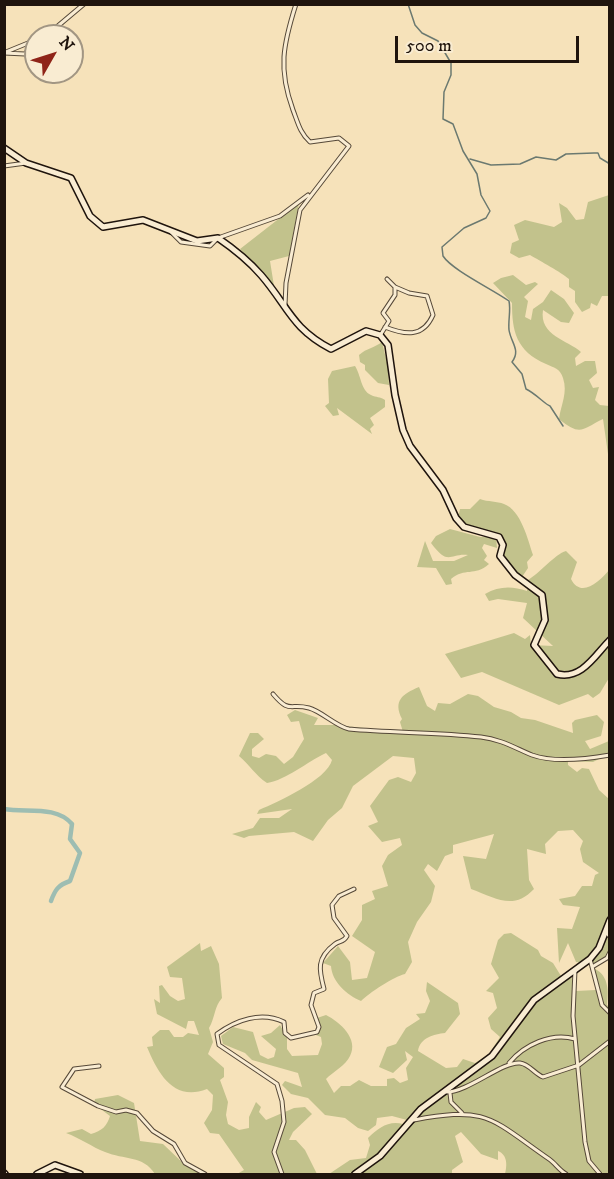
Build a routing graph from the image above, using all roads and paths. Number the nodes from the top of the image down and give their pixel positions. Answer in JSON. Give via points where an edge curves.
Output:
{"nodes":[{"id":1,"x":84,"y":4,"type":"edge"},
{"id":2,"x":296,"y":4,"type":"edge"},
{"id":3,"x":60,"y":24,"type":"edge"},
{"id":4,"x":24,"y":45,"type":"edge"},
{"id":5,"x":4,"y":53,"type":"edge"},
{"id":6,"x":24,"y":54,"type":"edge"},
{"id":7,"x":4,"y":148,"type":"edge"},
{"id":8,"x":26,"y":163,"type":"junction"},
{"id":9,"x":4,"y":166,"type":"edge"},
{"id":10,"x":312,"y":192,"type":"junction"},
{"id":11,"x":218,"y":238,"type":"junction"},
{"id":12,"x":387,"y":279,"type":"dead end"},
{"id":13,"x":395,"y":287,"type":"junction"},
{"id":14,"x":285,"y":307,"type":"junction"},
{"id":15,"x":385,"y":327,"type":"junction"},
{"id":16,"x":381,"y":335,"type":"junction"},
{"id":17,"x":609,"y":640,"type":"edge"},
{"id":18,"x":273,"y":694,"type":"dead end"},
{"id":19,"x":609,"y":755,"type":"edge"},
{"id":20,"x":354,"y":889,"type":"dead end"},
{"id":21,"x":609,"y":920,"type":"edge"},
{"id":22,"x":608,"y":935,"type":"edge"},
{"id":23,"x":609,"y":952,"type":"edge"},
{"id":24,"x":590,"y":959,"type":"junction"},
{"id":25,"x":592,"y":967,"type":"junction"},
{"id":26,"x":575,"y":970,"type":"junction"},
{"id":27,"x":609,"y":1013,"type":"edge"},
{"id":28,"x":575,"y":1039,"type":"junction"},
{"id":29,"x":609,"y":1041,"type":"edge"},
{"id":30,"x":509,"y":1063,"type":"junction"},
{"id":31,"x":579,"y":1065,"type":"junction"},
{"id":32,"x":99,"y":1066,"type":"dead end"},
{"id":33,"x":448,"y":1092,"type":"junction"},
{"id":34,"x":463,"y":1113,"type":"junction"},
{"id":35,"x":409,"y":1121,"type":"junction"},
{"id":36,"x":37,"y":1174,"type":"edge"},
{"id":37,"x":80,"y":1174,"type":"edge"},
{"id":38,"x":205,"y":1174,"type":"edge"},
{"id":39,"x":282,"y":1174,"type":"edge"},
{"id":40,"x":355,"y":1174,"type":"edge"},
{"id":41,"x":566,"y":1174,"type":"edge"},
{"id":42,"x":600,"y":1174,"type":"edge"}],
"edges":[{"from":1,"to":3,"type":"street"},
{"from":2,"to":10,"type":"street","via":[[287,33],[282,73],[302,135],[310,142],[339,138],[349,146]]},
{"from":4,"to":5,"type":"street"},
{"from":5,"to":6,"type":"street"},
{"from":7,"to":8,"type":"street"},
{"from":8,"to":9,"type":"street"},
{"from":8,"to":11,"type":"street","via":[[71,178],[90,216],[103,227],[143,220],[197,241]]},
{"from":10,"to":11,"type":"street","via":[[280,216]]},
{"from":10,"to":14,"type":"street","via":[[300,210]]},
{"from":11,"to":14,"type":"street","via":[[249,262]]},
{"from":12,"to":13,"type":"street"},
{"from":13,"to":15,"type":"street","via":[[383,313],[389,321]]},
{"from":13,"to":15,"type":"street","via":[[427,296],[433,315],[426,327],[408,335]]},
{"from":14,"to":16,"type":"street","via":[[303,332],[331,349],[366,331]]},
{"from":15,"to":16,"type":"street"},
{"from":16,"to":17,"type":"street","via":[[388,345],[403,430],[418,460],[443,490],[456,518],[464,526],[499,537],[503,545],[500,556],[507,567],[542,595],[545,620],[534,645],[541,657],[558,674],[575,674]]},
{"from":18,"to":19,"type":"street","via":[[282,705],[309,708],[347,729],[483,737],[533,755],[554,758]]},
{"from":20,"to":39,"type":"street","via":[[339,896],[332,905],[334,918],[347,936],[322,959],[319,974],[324,988],[314,993],[311,1002],[317,1032],[291,1038],[285,1034],[284,1022],[264,1018],[240,1019],[217,1034],[219,1045],[272,1078],[279,1087],[284,1122],[274,1152]]},
{"from":21,"to":22,"type":"street"},
{"from":22,"to":24,"type":"street"},
{"from":23,"to":25,"type":"street"},
{"from":24,"to":25,"type":"street"},
{"from":24,"to":26,"type":"street"},
{"from":25,"to":27,"type":"street","via":[[602,1005]]},
{"from":26,"to":28,"type":"street"},
{"from":26,"to":33,"type":"street","via":[[534,1000],[492,1056]]},
{"from":28,"to":30,"type":"street","via":[[538,1041]]},
{"from":28,"to":31,"type":"street"},
{"from":29,"to":31,"type":"street"},
{"from":30,"to":31,"type":"street","via":[[523,1063],[543,1077]]},
{"from":30,"to":33,"type":"street","via":[[487,1078]]},
{"from":31,"to":42,"type":"street","via":[[589,1161]]},
{"from":32,"to":38,"type":"street","via":[[74,1069],[62,1087],[98,1106],[137,1113],[153,1131],[174,1144],[185,1163]]},
{"from":33,"to":34,"type":"street","via":[[451,1102]]},
{"from":33,"to":35,"type":"street"},
{"from":34,"to":35,"type":"street"},
{"from":34,"to":41,"type":"street","via":[[494,1120]]},
{"from":35,"to":40,"type":"street","via":[[380,1156]]},
{"from":36,"to":37,"type":"street","via":[[55,1164]]}]}
